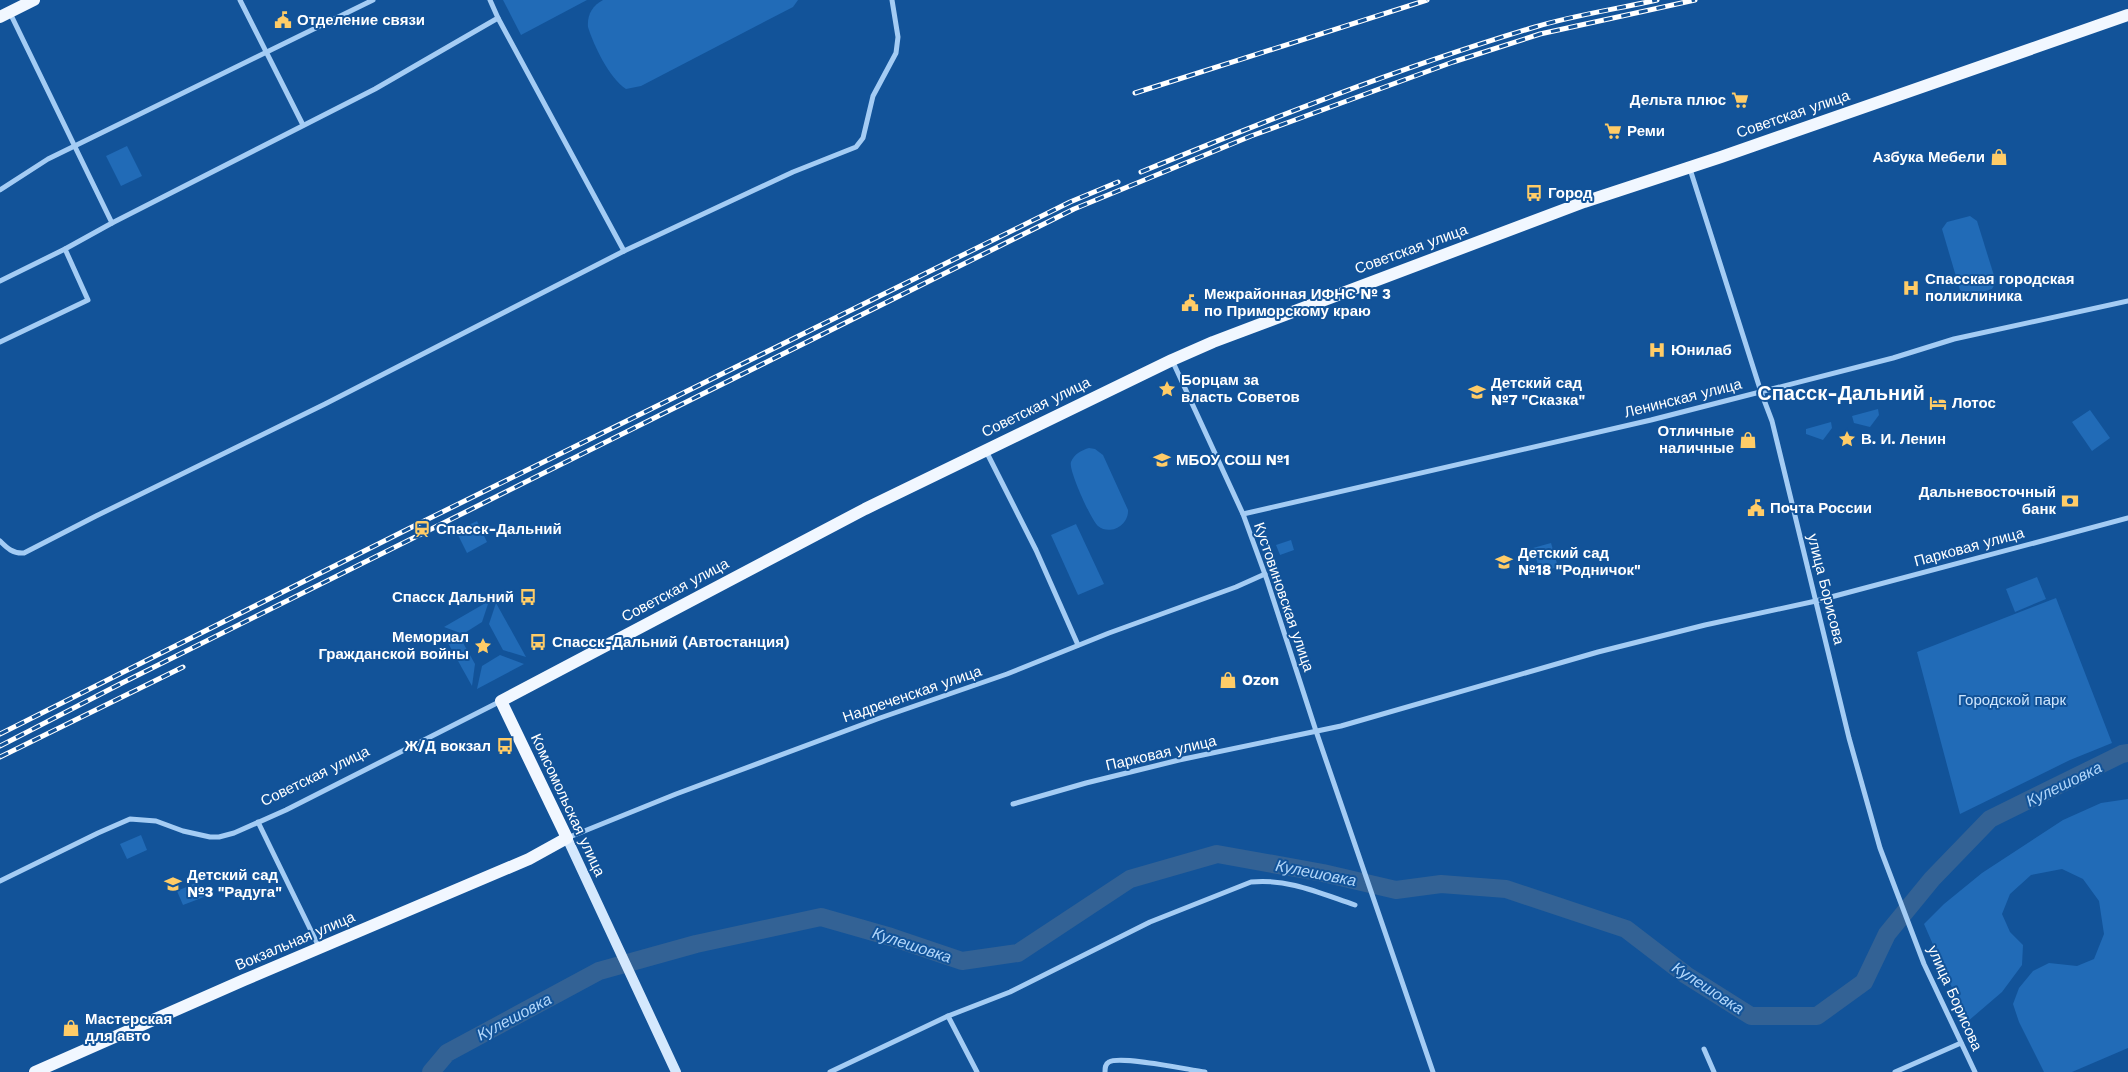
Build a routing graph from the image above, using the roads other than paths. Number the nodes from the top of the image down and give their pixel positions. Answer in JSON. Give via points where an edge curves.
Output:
{"nodes":[{"id":1,"x":34,"y":0,"type":"edge"},
{"id":2,"x":240,"y":0,"type":"edge"},
{"id":3,"x":372,"y":0,"type":"edge"},
{"id":4,"x":490,"y":0,"type":"edge"},
{"id":5,"x":892,"y":0,"type":"edge"},
{"id":6,"x":5,"y":15,"type":"edge"},
{"id":7,"x":2128,"y":15,"type":"edge"},
{"id":8,"x":498,"y":18,"type":"junction"},
{"id":9,"x":267,"y":52,"type":"junction"},
{"id":10,"x":303,"y":125,"type":"junction"},
{"id":11,"x":74,"y":147,"type":"junction"},
{"id":12,"x":1690,"y":167,"type":"junction"},
{"id":13,"x":0,"y":190,"type":"edge"},
{"id":14,"x":112,"y":223,"type":"junction"},
{"id":15,"x":65,"y":249,"type":"junction"},
{"id":16,"x":624,"y":252,"type":"junction"},
{"id":17,"x":0,"y":281,"type":"edge"},
{"id":18,"x":2128,"y":301,"type":"edge"},
{"id":19,"x":0,"y":342,"type":"edge"},
{"id":20,"x":1172,"y":360,"type":"junction"},
{"id":21,"x":1761,"y":392,"type":"junction"},
{"id":22,"x":986,"y":450,"type":"junction"},
{"id":23,"x":1243,"y":514,"type":"junction"},
{"id":24,"x":2128,"y":518,"type":"edge"},
{"id":25,"x":0,"y":541,"type":"edge"},
{"id":26,"x":1265,"y":574,"type":"junction"},
{"id":27,"x":1816,"y":601,"type":"junction"},
{"id":28,"x":1078,"y":645,"type":"junction"},
{"id":29,"x":501,"y":701,"type":"junction"},
{"id":30,"x":1316,"y":731,"type":"junction"},
{"id":31,"x":1013,"y":804,"type":"dead end"},
{"id":32,"x":258,"y":822,"type":"junction"},
{"id":33,"x":567,"y":838,"type":"junction"},
{"id":34,"x":0,"y":881,"type":"edge"},
{"id":35,"x":1354,"y":906,"type":"dead end"},
{"id":36,"x":319,"y":948,"type":"junction"},
{"id":37,"x":948,"y":1016,"type":"junction"},
{"id":38,"x":1960,"y":1043,"type":"junction"},
{"id":39,"x":1704,"y":1049,"type":"dead end"},
{"id":40,"x":35,"y":1072,"type":"edge"},
{"id":41,"x":676,"y":1072,"type":"edge"},
{"id":42,"x":830,"y":1072,"type":"edge"},
{"id":43,"x":978,"y":1072,"type":"edge"},
{"id":44,"x":1105,"y":1072,"type":"edge"},
{"id":45,"x":1205,"y":1072,"type":"edge"},
{"id":46,"x":1433,"y":1072,"type":"edge"},
{"id":47,"x":1714,"y":1072,"type":"edge"},
{"id":48,"x":1895,"y":1072,"type":"edge"},
{"id":49,"x":1975,"y":1072,"type":"edge"}],
"edges":[{"from":1,"to":6,"type":"main road"},
{"from":2,"to":9,"type":"street"},
{"from":3,"to":9,"type":"street"},
{"from":4,"to":8,"type":"street"},
{"from":5,"to":16,"type":"street","via":[[898,37],[896,53],[874,96],[863,138],[856,147],[794,172]]},
{"from":6,"to":11,"type":"street"},
{"from":7,"to":12,"type":"main road","name":"Советская улица"},
{"from":8,"to":10,"type":"street","via":[[375,89]]},
{"from":8,"to":16,"type":"street"},
{"from":9,"to":10,"type":"street"},
{"from":9,"to":11,"type":"street"},
{"from":10,"to":14,"type":"street"},
{"from":11,"to":13,"type":"street","via":[[48,159]]},
{"from":11,"to":14,"type":"street"},
{"from":12,"to":20,"type":"main road","name":"Советская улица","via":[[1431,258]]},
{"from":12,"to":21,"type":"street","name":"улица Борисова"},
{"from":14,"to":15,"type":"street"},
{"from":15,"to":17,"type":"street"},
{"from":15,"to":19,"type":"street","via":[[88,300]]},
{"from":16,"to":25,"type":"street","via":[[24,553],[17,554]]},
{"from":18,"to":21,"type":"street","name":"Ленинская улица","via":[[1954,339]]},
{"from":20,"to":22,"type":"main road","name":"Советская улица"},
{"from":20,"to":23,"type":"street","name":"Кустовиновская улица"},
{"from":21,"to":23,"type":"street","name":"Ленинская улица"},
{"from":21,"to":27,"type":"street","name":"улица Борисова","via":[[1772,421]]},
{"from":22,"to":28,"type":"street","via":[[1036,550]]},
{"from":22,"to":29,"type":"main road","name":"Советская улица","via":[[865,509]]},
{"from":23,"to":26,"type":"street","name":"Кустовиновская улица"},
{"from":24,"to":27,"type":"street","name":"Парковая улица"},
{"from":26,"to":28,"type":"street","name":"Надреченская улица"},
{"from":26,"to":30,"type":"street","name":"Кустовиновская улица"},
{"from":27,"to":30,"type":"street","name":"Парковая улица","via":[[1598,652],[1379,716]]},
{"from":27,"to":38,"type":"street","name":"улица Борисова","via":[[1880,848],[1924,964]]},
{"from":28,"to":33,"type":"street","name":"Надреченская улица"},
{"from":29,"to":32,"type":"street","name":"Советская улица"},
{"from":29,"to":33,"type":"main road","name":"Комсомольская улица"},
{"from":30,"to":31,"type":"street","name":"Парковая улица","via":[[1179,760]]},
{"from":30,"to":46,"type":"street","name":"Кустовиновская улица"},
{"from":32,"to":34,"type":"street","name":"Советская улица","via":[[219,837],[196,835],[156,822],[130,819]]},
{"from":32,"to":36,"type":"street"},
{"from":33,"to":36,"type":"main road","name":"Вокзальная улица","via":[[529,859]]},
{"from":33,"to":41,"type":"main road","name":"Комсомольская улица"},
{"from":35,"to":37,"type":"street","via":[[1292,885],[1251,882],[1158,918],[1010,992]]},
{"from":36,"to":40,"type":"main road","name":"Вокзальная улица"},
{"from":37,"to":42,"type":"street"},
{"from":37,"to":43,"type":"street"},
{"from":38,"to":48,"type":"street"},
{"from":38,"to":49,"type":"street","name":"улица Борисова"},
{"from":39,"to":47,"type":"street"},
{"from":44,"to":45,"type":"street","via":[[1109,1062],[1134,1060]]}]}
